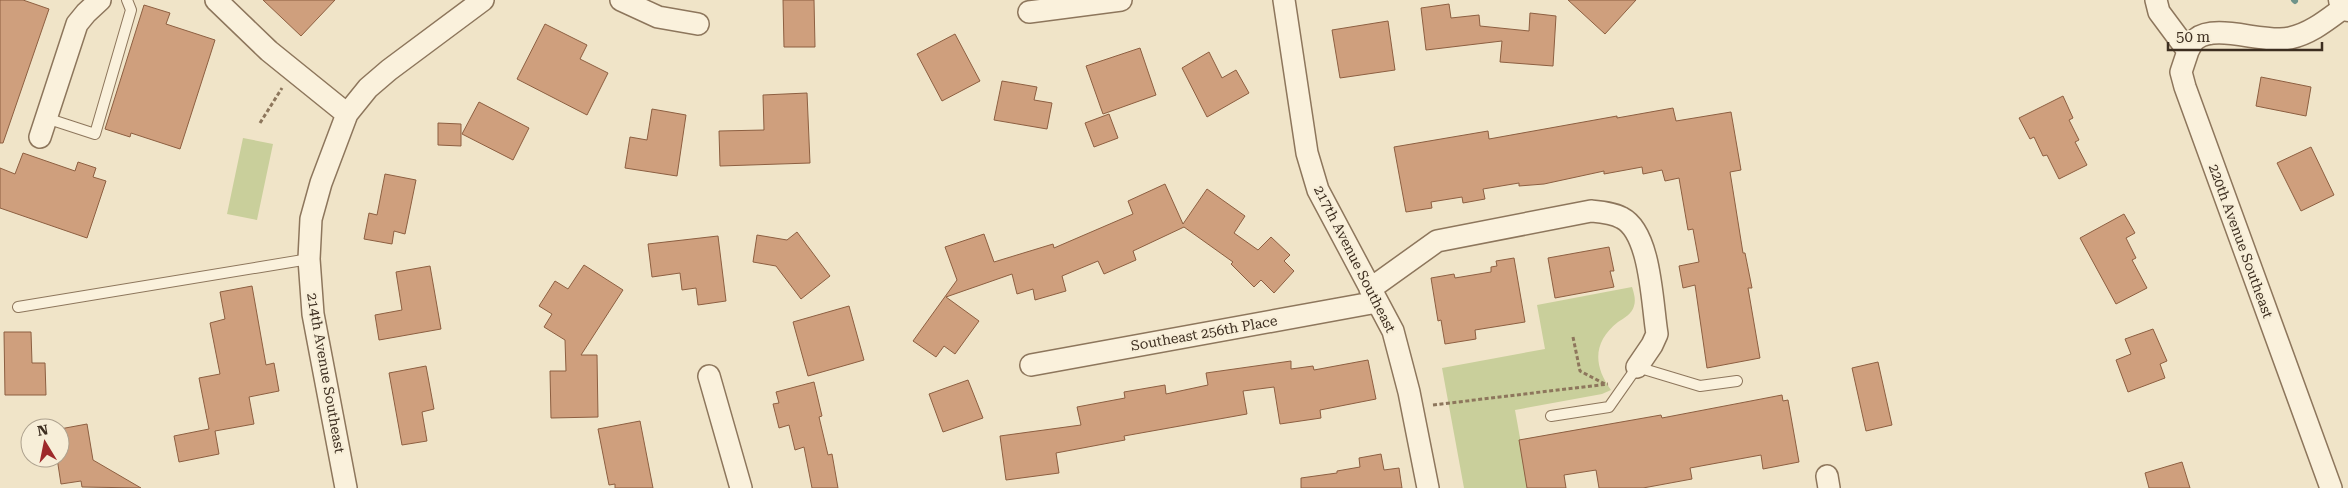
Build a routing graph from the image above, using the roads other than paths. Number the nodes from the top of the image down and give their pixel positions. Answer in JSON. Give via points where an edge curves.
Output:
{"nodes":[{"id":1,"x":100,"y":0,"type":"edge"},
{"id":2,"x":127,"y":0,"type":"edge"},
{"id":3,"x":216,"y":0,"type":"edge"},
{"id":4,"x":483,"y":0,"type":"edge"},
{"id":5,"x":621,"y":0,"type":"edge"},
{"id":6,"x":1121,"y":0,"type":"edge"},
{"id":7,"x":1284,"y":0,"type":"edge"},
{"id":8,"x":2156,"y":0,"type":"edge"},
{"id":9,"x":2345,"y":5,"type":"edge"},
{"id":10,"x":1029,"y":12,"type":"dead end"},
{"id":11,"x":698,"y":24,"type":"dead end"},
{"id":12,"x":2188,"y":51,"type":"junction"},
{"id":13,"x":347,"y":114,"type":"junction"},
{"id":14,"x":43,"y":128,"type":"joint"},
{"id":15,"x":309,"y":259,"type":"junction"},
{"id":16,"x":1373,"y":295,"type":"junction"},
{"id":17,"x":18,"y":307,"type":"dead end"},
{"id":18,"x":1031,"y":365,"type":"dead end"},
{"id":19,"x":1636,"y":367,"type":"junction"},
{"id":20,"x":709,"y":376,"type":"dead end"},
{"id":21,"x":1737,"y":382,"type":"dead end"},
{"id":22,"x":1551,"y":416,"type":"dead end"},
{"id":23,"x":346,"y":488,"type":"edge"},
{"id":24,"x":741,"y":488,"type":"edge"},
{"id":25,"x":1428,"y":488,"type":"edge"},
{"id":26,"x":2331,"y":488,"type":"edge"}],
"edges":[{"from":1,"to":14,"type":"street","via":[[77,24]]},
{"from":2,"to":14,"type":"lane","via":[[131,10],[95,134]]},
{"from":3,"to":13,"type":"street","via":[[269,51]]},
{"from":4,"to":13,"type":"street","name":"214th Avenue Southeast","via":[[389,70],[368,88]]},
{"from":5,"to":11,"type":"street","via":[[658,18]]},
{"from":6,"to":10,"type":"street"},
{"from":7,"to":16,"type":"street","name":"217th Avenue Southeast","via":[[1310,162],[1318,190]]},
{"from":8,"to":12,"type":"street","via":[[2159,12]]},
{"from":9,"to":12,"type":"street","via":[[2308,33],[2280,40],[2226,33],[2206,34],[2196,39]]},
{"from":12,"to":26,"type":"street","name":"220th Avenue Southeast","via":[[2181,72],[2185,87]]},
{"from":13,"to":15,"type":"street","name":"214th Avenue Southeast","via":[[321,183],[312,218]]},
{"from":15,"to":17,"type":"lane"},
{"from":15,"to":23,"type":"street","name":"214th Avenue Southeast","via":[[313,314]]},
{"from":16,"to":18,"type":"street","name":"Southeast 256th Place"},
{"from":16,"to":19,"type":"street","name":"Southeast 256th Place","via":[[1423,249],[1445,238],[1591,211],[1606,212],[1623,218],[1643,245],[1657,334]]},
{"from":16,"to":25,"type":"street","name":"217th Avenue Southeast","via":[[1393,331]]},
{"from":19,"to":21,"type":"lane","via":[[1700,386]]},
{"from":19,"to":22,"type":"lane","via":[[1609,406]]},
{"from":20,"to":24,"type":"street"}]}
